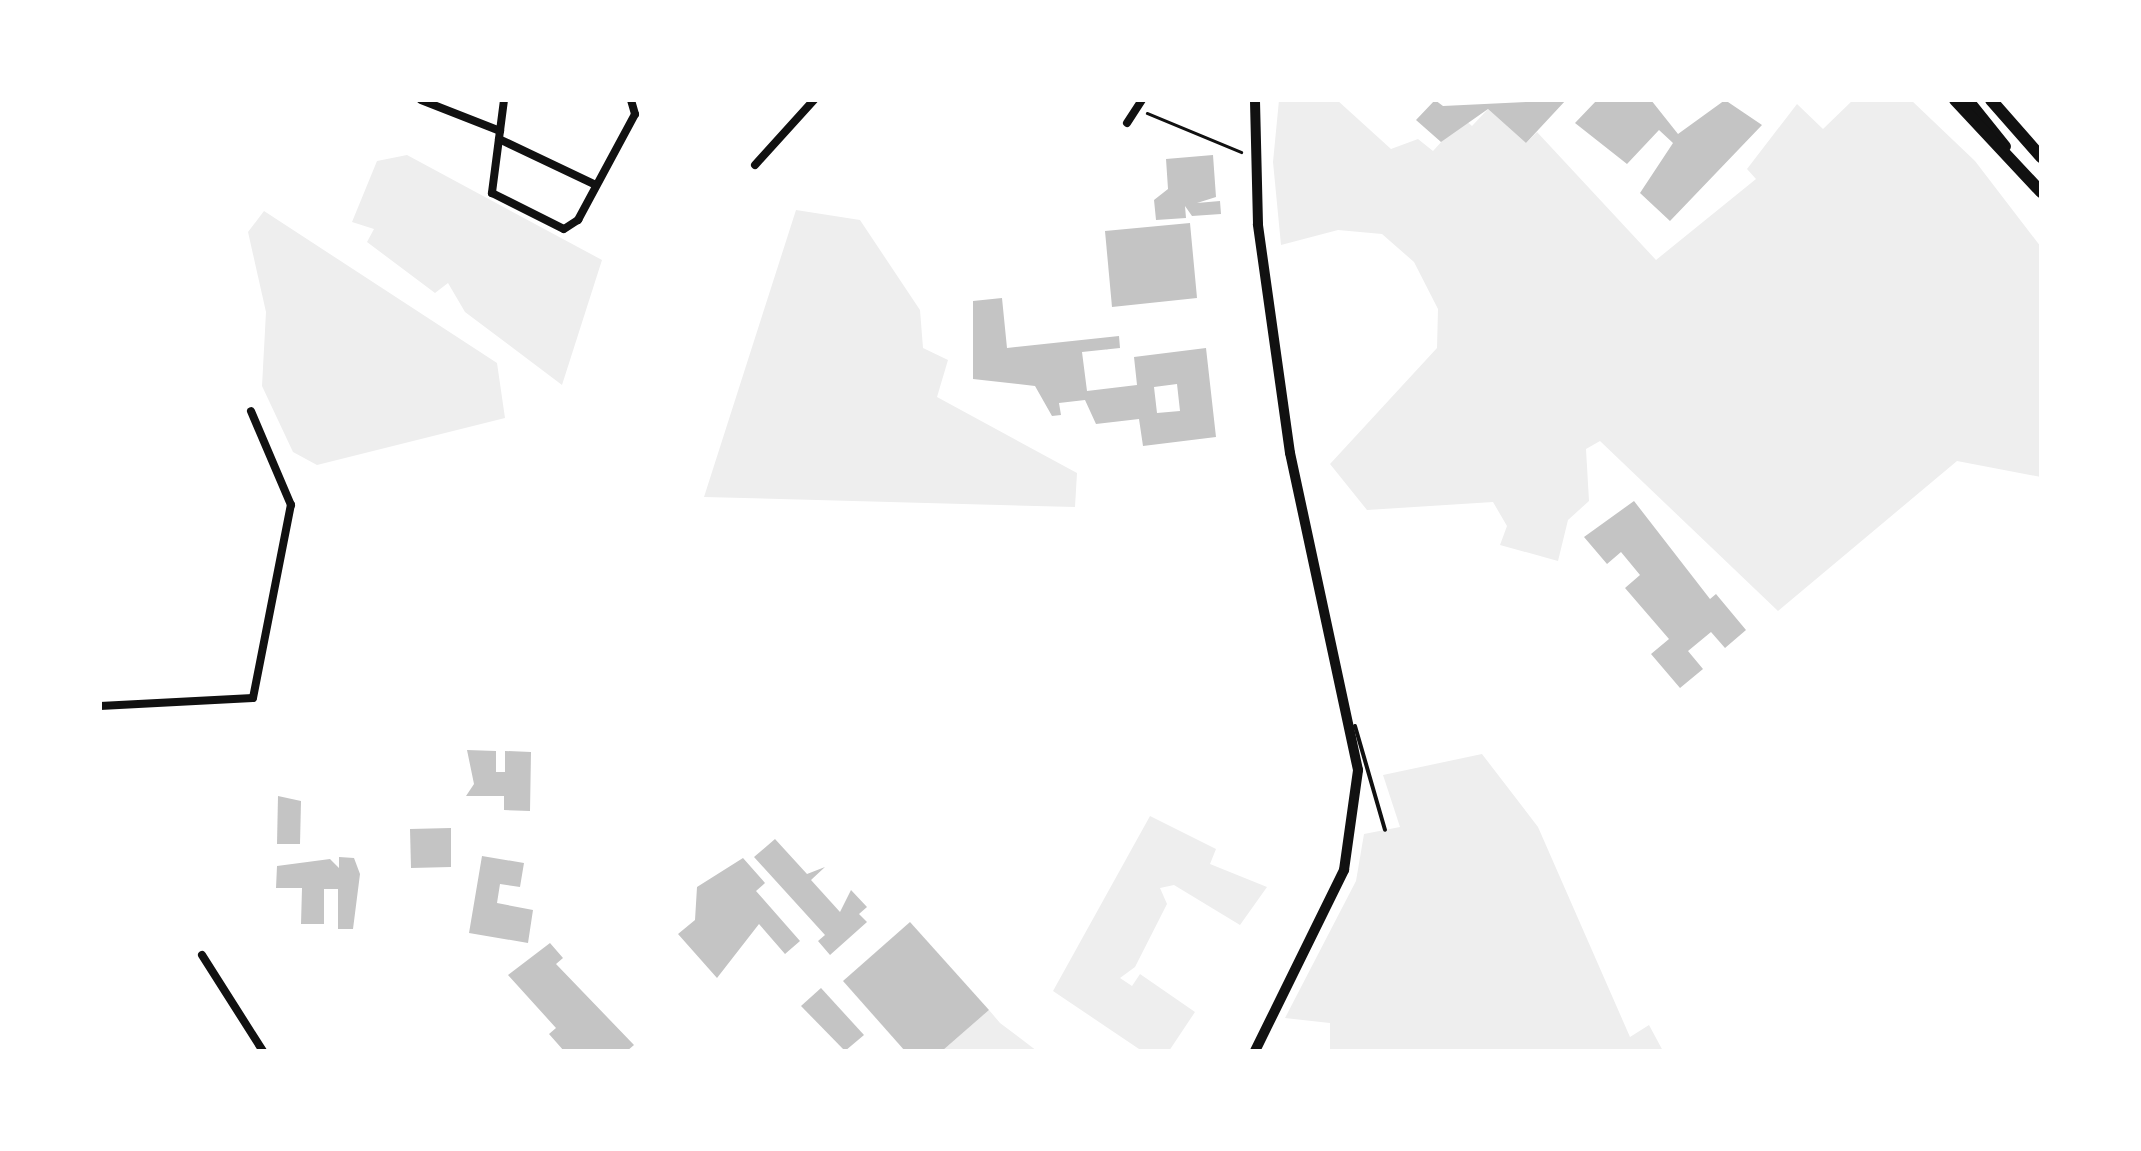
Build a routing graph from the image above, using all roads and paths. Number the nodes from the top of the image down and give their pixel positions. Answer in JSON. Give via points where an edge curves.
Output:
{"nodes":[{"id":1,"x":422,"y":100,"type":"edge"},
{"id":2,"x":504,"y":100,"type":"edge"},
{"id":3,"x":814,"y":100,"type":"edge"},
{"id":4,"x":1142,"y":100,"type":"edge"},
{"id":5,"x":1255,"y":100,"type":"edge"},
{"id":6,"x":1955,"y":100,"type":"edge"},
{"id":7,"x":1968,"y":100,"type":"edge"},
{"id":8,"x":1989,"y":100,"type":"edge"},
{"id":9,"x":634,"y":102,"type":"edge"},
{"id":10,"x":1142,"y":110,"type":"junction"},
{"id":11,"x":1127,"y":122,"type":"dead end"},
{"id":12,"x":499,"y":135,"type":"junction"},
{"id":13,"x":2005,"y":146,"type":"junction"},
{"id":14,"x":1252,"y":157,"type":"junction"},
{"id":15,"x":2041,"y":158,"type":"edge"},
{"id":16,"x":755,"y":165,"type":"dead end"},
{"id":17,"x":596,"y":185,"type":"junction"},
{"id":18,"x":2041,"y":192,"type":"edge"},
{"id":19,"x":251,"y":411,"type":"dead end"},
{"id":20,"x":100,"y":706,"type":"edge"},
{"id":21,"x":1355,"y":726,"type":"junction"},
{"id":22,"x":1385,"y":830,"type":"dead end"},
{"id":23,"x":202,"y":955,"type":"dead end"},
{"id":24,"x":263,"y":1051,"type":"edge"},
{"id":25,"x":1255,"y":1051,"type":"edge"}],
"edges":[{"from":1,"to":12,"type":"street"},
{"from":2,"to":12,"type":"street"},
{"from":3,"to":16,"type":"street"},
{"from":4,"to":10,"type":"street"},
{"from":5,"to":14,"type":"street"},
{"from":6,"to":13,"type":"main road"},
{"from":7,"to":13,"type":"main road"},
{"from":8,"to":15,"type":"main road"},
{"from":9,"to":17,"type":"street"},
{"from":10,"to":11,"type":"street"},
{"from":10,"to":14,"type":"path"},
{"from":12,"to":17,"type":"street"},
{"from":12,"to":17,"type":"street","via":[[492,194],[558,227],[578,220]]},
{"from":13,"to":18,"type":"main road"},
{"from":14,"to":21,"type":"street","via":[[1300,516]]},
{"from":19,"to":20,"type":"street","via":[[291,505],[254,698]]},
{"from":21,"to":22,"type":"lane"},
{"from":21,"to":25,"type":"street","via":[[1356,807],[1344,870]]},
{"from":23,"to":24,"type":"street"}]}
